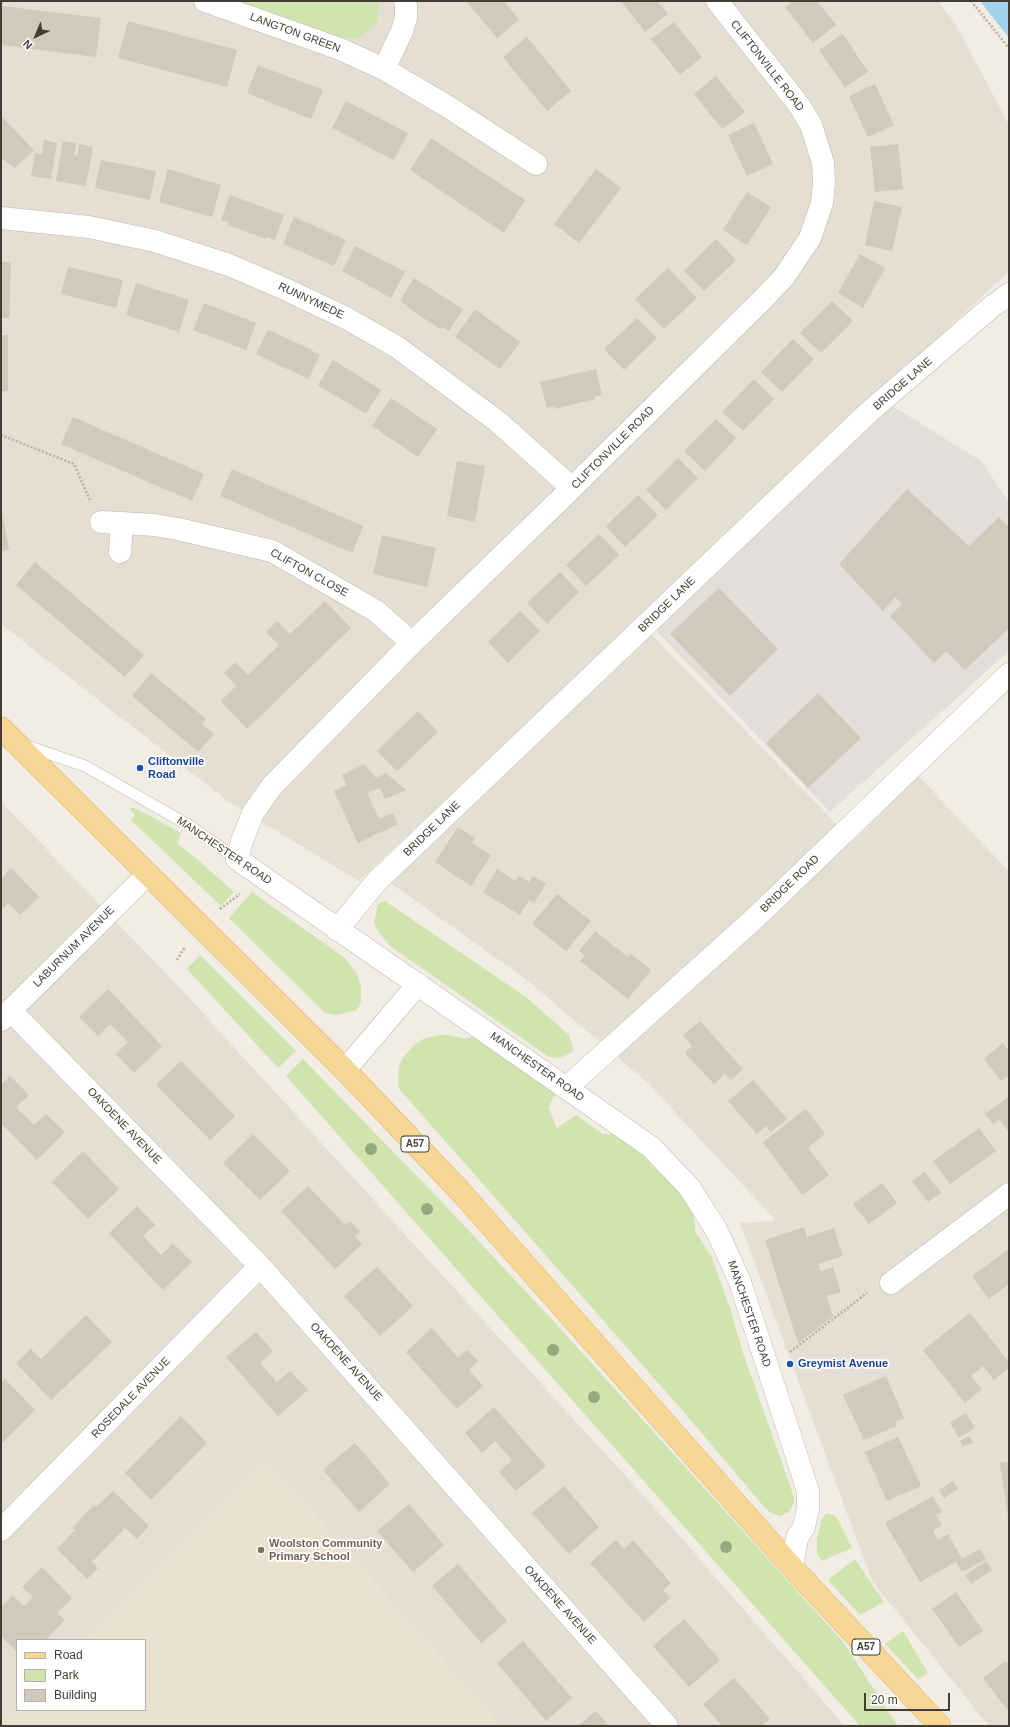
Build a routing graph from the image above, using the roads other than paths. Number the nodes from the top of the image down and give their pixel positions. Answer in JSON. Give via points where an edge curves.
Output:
{"nodes":[{"id":1,"x":206,"y":1,"type":"edge"},
{"id":2,"x":405,"y":1,"type":"edge"},
{"id":3,"x":717,"y":1,"type":"edge"},
{"id":4,"x":384,"y":69,"type":"junction"},
{"id":5,"x":536,"y":164,"type":"dead end"},
{"id":6,"x":1,"y":218,"type":"edge"},
{"id":7,"x":1009,"y":294,"type":"edge"},
{"id":8,"x":572,"y":488,"type":"junction"},
{"id":9,"x":120,"y":552,"type":"dead end"},
{"id":10,"x":412,"y":643,"type":"junction"},
{"id":11,"x":1009,"y":674,"type":"edge"},
{"id":12,"x":9,"y":735,"type":"edge"},
{"id":13,"x":237,"y":859,"type":"junction"},
{"id":14,"x":148,"y":874,"type":"junction"},
{"id":15,"x":337,"y":930,"type":"junction"},
{"id":16,"x":418,"y":984,"type":"junction"},
{"id":17,"x":6,"y":1015,"type":"edge"},
{"id":18,"x":345,"y":1070,"type":"junction"},
{"id":19,"x":566,"y":1088,"type":"junction"},
{"id":20,"x":1009,"y":1194,"type":"edge"},
{"id":21,"x":260,"y":1266,"type":"junction"},
{"id":22,"x":891,"y":1283,"type":"road end"},
{"id":23,"x":1,"y":1530,"type":"edge"},
{"id":24,"x":792,"y":1567,"type":"junction"},
{"id":25,"x":667,"y":1726,"type":"edge"},
{"id":26,"x":940,"y":1726,"type":"edge"}],
"edges":[{"from":1,"to":4,"type":"street","name":"LANGTON GREEN","via":[[340,49]]},
{"from":2,"to":4,"type":"street","via":[[406,18],[402,31]]},
{"from":3,"to":8,"type":"street","name":"CLIFTONVILLE ROAD","via":[[799,105],[811,125],[823,163],[822,203],[817,221],[810,238],[784,277]]},
{"from":4,"to":5,"type":"street","name":"LANGTON GREEN"},
{"from":6,"to":8,"type":"street","name":"RUNNYMEDE","via":[[89,227],[155,241],[229,265],[285,289],[346,318],[396,347],[497,421]]},
{"from":7,"to":15,"type":"street","name":"BRIDGE LANE","via":[[869,412],[376,882]]},
{"from":8,"to":10,"type":"street","name":"CLIFTONVILLE ROAD"},
{"from":9,"to":10,"type":"street","name":"CLIFTON CLOSE","via":[[111,523],[178,529],[272,551],[376,611]]},
{"from":10,"to":13,"type":"street","name":"CLIFTONVILLE ROAD","via":[[272,786],[253,813]]},
{"from":11,"to":19,"type":"street","name":"BRIDGE ROAD","via":[[754,919]]},
{"from":12,"to":13,"type":"lane","name":"MANCHESTER ROAD","via":[[85,766],[190,826]]},
{"from":12,"to":14,"type":"main road","name":"MANCHESTER ROAD","number":"A57"},
{"from":13,"to":15,"type":"street","name":"MANCHESTER ROAD"},
{"from":14,"to":17,"type":"street","name":"LABURNUM AVENUE"},
{"from":14,"to":18,"type":"main road","name":"MANCHESTER ROAD","number":"A57"},
{"from":15,"to":16,"type":"street","name":"MANCHESTER ROAD"},
{"from":16,"to":18,"type":"street"},
{"from":16,"to":19,"type":"street","name":"MANCHESTER ROAD"},
{"from":17,"to":21,"type":"street","name":"OAKDENE AVENUE"},
{"from":18,"to":24,"type":"main road","name":"MANCHESTER ROAD","number":"A57","via":[[460,1191]]},
{"from":19,"to":24,"type":"street","name":"MANCHESTER ROAD","via":[[650,1147],[689,1187],[717,1231],[740,1282],[808,1491],[808,1509],[804,1527],[797,1538]]},
{"from":20,"to":22,"type":"street"},
{"from":21,"to":23,"type":"street","name":"ROSEDALE AVENUE"},
{"from":21,"to":25,"type":"street","name":"OAKDENE AVENUE"},
{"from":24,"to":26,"type":"main road","name":"MANCHESTER ROAD","number":"A57"}]}
